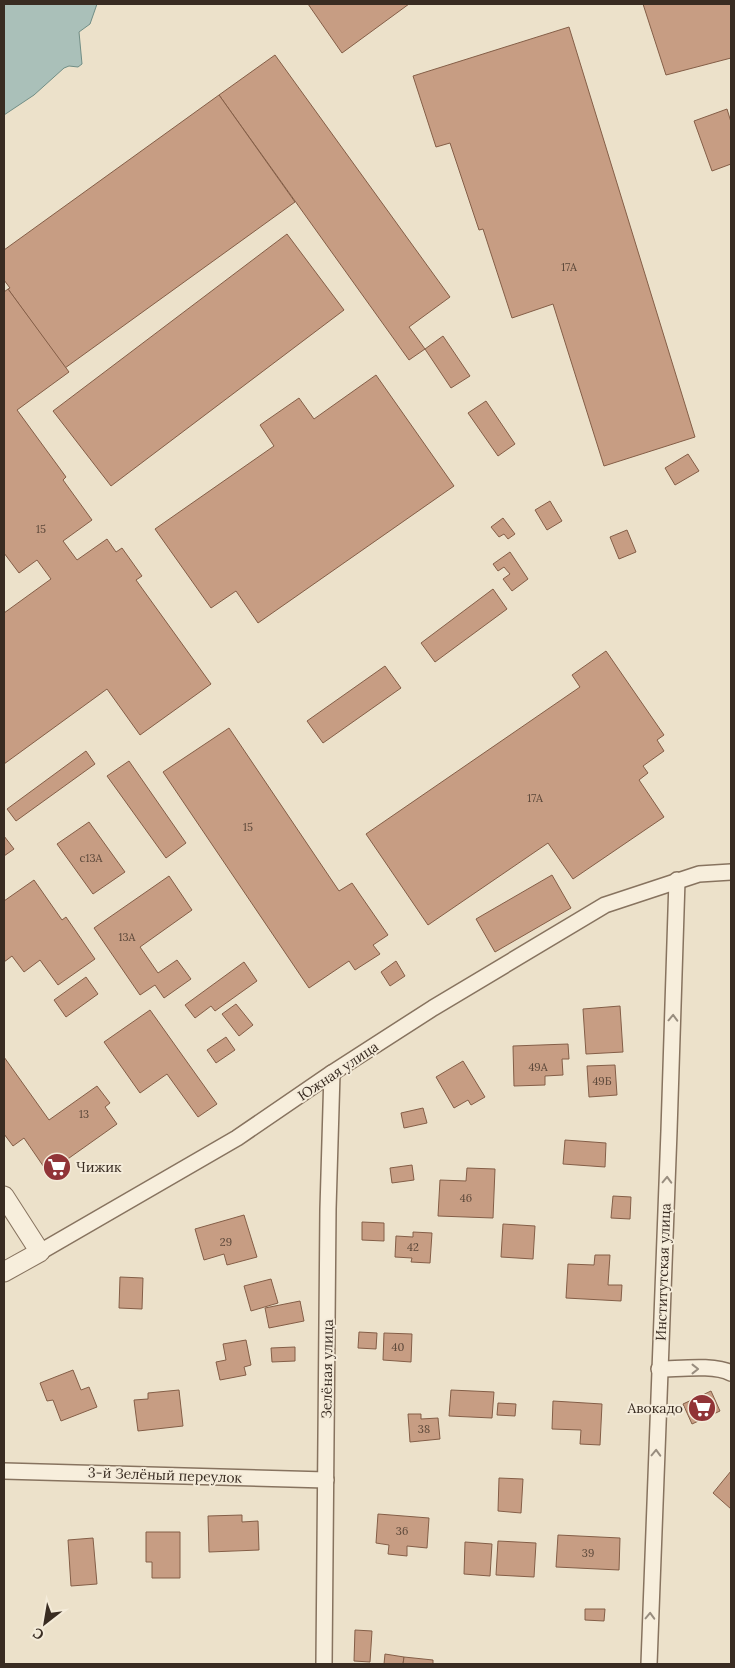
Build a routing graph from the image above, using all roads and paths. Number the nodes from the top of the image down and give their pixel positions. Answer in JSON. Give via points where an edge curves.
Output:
{"nodes":[{"id":1,"x":731,"y":872,"type":"edge"},
{"id":2,"x":677,"y":880,"type":"junction"},
{"id":3,"x":332,"y":1073,"type":"junction"},
{"id":4,"x":4,"y":1196,"type":"edge"},
{"id":5,"x":40,"y":1252,"type":"junction"},
{"id":6,"x":4,"y":1272,"type":"edge"},
{"id":7,"x":659,"y":1369,"type":"junction"},
{"id":8,"x":731,"y":1373,"type":"edge"},
{"id":9,"x":4,"y":1471,"type":"edge"},
{"id":10,"x":326,"y":1480,"type":"junction"},
{"id":11,"x":324,"y":1664,"type":"edge"},
{"id":12,"x":649,"y":1664,"type":"edge"}],
"edges":[{"from":1,"to":2,"type":"street","name":"Южная улица","via":[[699,874]]},
{"from":2,"to":3,"type":"street","name":"Южная улица","via":[[605,906],[454,994]]},
{"from":7,"to":2,"type":"street","name":"Институтская улица","one_way":true},
{"from":3,"to":5,"type":"street","name":"Южная улица","via":[[237,1138]]},
{"from":3,"to":10,"type":"street","name":"Зелёная улица"},
{"from":4,"to":5,"type":"street"},
{"from":5,"to":6,"type":"street","name":"Южная улица"},
{"from":7,"to":8,"type":"street","one_way":true,"via":[[711,1369]]},
{"from":12,"to":7,"type":"street","name":"Институтская улица","one_way":true},
{"from":9,"to":10,"type":"street","name":"3-й Зелёный переулок"},
{"from":10,"to":11,"type":"street","name":"Зелёная улица"}]}
